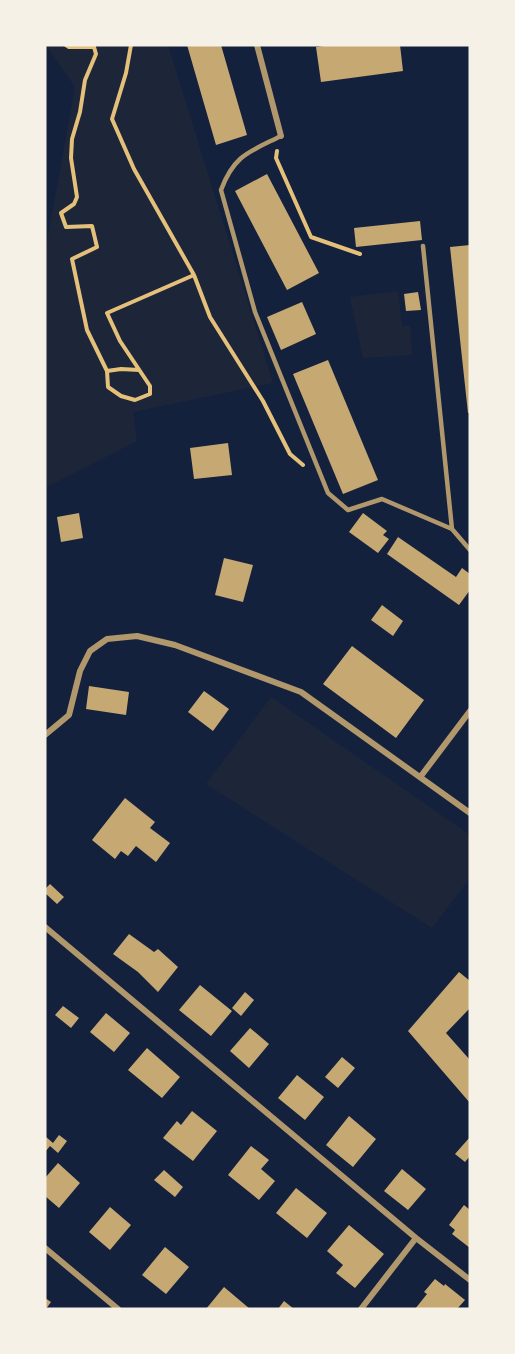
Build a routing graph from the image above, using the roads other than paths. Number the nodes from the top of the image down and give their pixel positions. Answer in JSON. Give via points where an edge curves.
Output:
{"nodes":[{"id":1,"x":257,"y":45,"type":"edge"},
{"id":2,"x":281,"y":136,"type":"joint"},
{"id":3,"x":423,"y":246,"type":"dead end"},
{"id":4,"x":452,"y":529,"type":"junction"},
{"id":5,"x":470,"y":550,"type":"edge"},
{"id":6,"x":470,"y":711,"type":"edge"},
{"id":7,"x":45,"y":735,"type":"edge"},
{"id":8,"x":422,"y":776,"type":"junction"},
{"id":9,"x":470,"y":813,"type":"edge"},
{"id":10,"x":45,"y":927,"type":"edge"},
{"id":11,"x":416,"y":1238,"type":"junction"},
{"id":12,"x":45,"y":1248,"type":"edge"},
{"id":13,"x":470,"y":1280,"type":"edge"},
{"id":14,"x":118,"y":1309,"type":"edge"},
{"id":15,"x":361,"y":1309,"type":"edge"}],
"edges":[{"from":1,"to":2,"type":"street"},
{"from":2,"to":4,"type":"lane","via":[[242,155],[227,173],[220,190],[255,312],[328,493],[348,510],[382,499]]},
{"from":3,"to":4,"type":"lane"},
{"from":4,"to":5,"type":"lane"},
{"from":6,"to":8,"type":"street"},
{"from":7,"to":8,"type":"street","via":[[69,716],[80,671],[90,651],[108,639],[137,636],[175,645],[301,692]]},
{"from":8,"to":9,"type":"street"},
{"from":10,"to":11,"type":"street"},
{"from":11,"to":13,"type":"street"},
{"from":11,"to":15,"type":"street"},
{"from":12,"to":14,"type":"street"}]}
